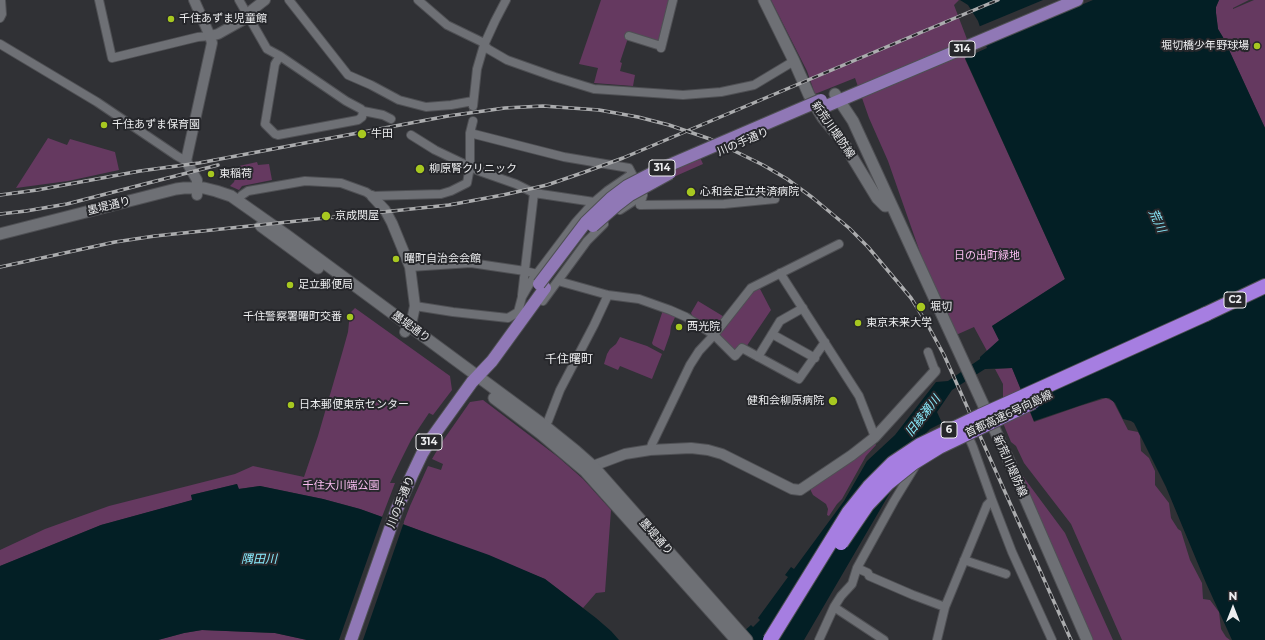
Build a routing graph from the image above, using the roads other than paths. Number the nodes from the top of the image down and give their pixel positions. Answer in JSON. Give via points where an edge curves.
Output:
{"nodes":[{"id":1,"x":1,"y":0,"type":"edge"},
{"id":2,"x":99,"y":0,"type":"edge"},
{"id":3,"x":194,"y":0,"type":"edge"},
{"id":4,"x":239,"y":0,"type":"edge"},
{"id":5,"x":265,"y":0,"type":"edge"},
{"id":6,"x":289,"y":0,"type":"edge"},
{"id":7,"x":506,"y":0,"type":"edge"},
{"id":8,"x":673,"y":0,"type":"edge"},
{"id":9,"x":764,"y":0,"type":"edge"},
{"id":10,"x":1058,"y":0,"type":"edge"},
{"id":11,"x":1078,"y":0,"type":"edge"},
{"id":12,"x":421,"y":1,"type":"edge"},
{"id":13,"x":248,"y":15,"type":"junction"},
{"id":14,"x":0,"y":18,"type":"edge"},
{"id":15,"x":210,"y":36,"type":"junction"},
{"id":16,"x":629,"y":36,"type":"dead end"},
{"id":17,"x":0,"y":44,"type":"edge"},
{"id":18,"x":484,"y":45,"type":"junction"},
{"id":19,"x":280,"y":56,"type":"junction"},
{"id":20,"x":794,"y":61,"type":"junction"},
{"id":21,"x":841,"y":96,"type":"junction"},
{"id":22,"x":363,"y":111,"type":"junction"},
{"id":23,"x":391,"y":119,"type":"dead end"},
{"id":24,"x":473,"y":121,"type":"tunnel mouth"},
{"id":25,"x":470,"y":133,"type":"junction"},
{"id":26,"x":411,"y":135,"type":"dead end"},
{"id":27,"x":186,"y":161,"type":"junction"},
{"id":28,"x":470,"y":167,"type":"junction"},
{"id":29,"x":632,"y":174,"type":"junction"},
{"id":30,"x":197,"y":191,"type":"junction"},
{"id":31,"x":534,"y":193,"type":"junction"},
{"id":32,"x":642,"y":195,"type":"junction"},
{"id":33,"x":372,"y":196,"type":"junction"},
{"id":34,"x":775,"y":199,"type":"dead end"},
{"id":35,"x":238,"y":200,"type":"junction"},
{"id":36,"x":594,"y":202,"type":"junction"},
{"id":37,"x":891,"y":205,"type":"junction"},
{"id":38,"x":0,"y":234,"type":"edge"},
{"id":39,"x":0,"y":242,"type":"edge"},
{"id":40,"x":839,"y":244,"type":"dead end"},
{"id":41,"x":410,"y":267,"type":"junction"},
{"id":42,"x":525,"y":271,"type":"junction"},
{"id":43,"x":780,"y":273,"type":"junction"},
{"id":44,"x":558,"y":281,"type":"junction"},
{"id":45,"x":540,"y":282,"type":"junction"},
{"id":46,"x":1265,"y":288,"type":"edge"},
{"id":47,"x":608,"y":295,"type":"junction"},
{"id":48,"x":1265,"y":295,"type":"edge"},
{"id":49,"x":522,"y":297,"type":"junction"},
{"id":50,"x":415,"y":306,"type":"junction"},
{"id":51,"x":803,"y":308,"type":"junction"},
{"id":52,"x":522,"y":314,"type":"junction"},
{"id":53,"x":1208,"y":318,"type":"junction"},
{"id":54,"x":407,"y":329,"type":"junction"},
{"id":55,"x":772,"y":334,"type":"junction"},
{"id":56,"x":714,"y":335,"type":"junction"},
{"id":57,"x":825,"y":342,"type":"junction"},
{"id":58,"x":928,"y":352,"type":"dead end"},
{"id":59,"x":758,"y":356,"type":"junction"},
{"id":60,"x":815,"y":358,"type":"junction"},
{"id":61,"x":935,"y":371,"type":"joint"},
{"id":62,"x":474,"y":379,"type":"junction"},
{"id":63,"x":545,"y":426,"type":"junction"},
{"id":64,"x":875,"y":437,"type":"junction"},
{"id":65,"x":650,"y":450,"type":"junction"},
{"id":66,"x":589,"y":469,"type":"junction"},
{"id":67,"x":992,"y":500,"type":"junction"},
{"id":68,"x":964,"y":560,"type":"junction"},
{"id":69,"x":857,"y":568,"type":"junction"},
{"id":70,"x":1006,"y":574,"type":"dead end"},
{"id":71,"x":834,"y":607,"type":"junction"},
{"id":72,"x":945,"y":607,"type":"junction"},
{"id":73,"x":740,"y":638,"type":"edge"},
{"id":74,"x":351,"y":640,"type":"edge"},
{"id":75,"x":770,"y":640,"type":"edge"},
{"id":76,"x":781,"y":640,"type":"edge"},
{"id":77,"x":819,"y":640,"type":"edge"},
{"id":78,"x":884,"y":640,"type":"edge"},
{"id":79,"x":938,"y":640,"type":"edge"},
{"id":80,"x":1052,"y":640,"type":"edge"},
{"id":81,"x":1087,"y":640,"type":"edge"}],
"edges":[{"from":1,"to":14,"type":"street"},
{"from":2,"to":15,"type":"street","via":[[112,58]]},
{"from":3,"to":15,"type":"street"},
{"from":4,"to":13,"type":"street"},
{"from":5,"to":13,"type":"street"},
{"from":6,"to":18,"type":"street","via":[[348,75],[399,100],[426,107],[473,103],[477,69]]},
{"from":7,"to":18,"type":"street"},
{"from":8,"to":16,"type":"street","via":[[661,47]]},
{"from":9,"to":20,"type":"main road","name":"新荒川堤防線"},
{"from":10,"to":21,"type":"main road","name":"川の手通り","number":"314"},
{"from":11,"to":21,"type":"main road","name":"川の手通り","number":"314"},
{"from":12,"to":18,"type":"street","via":[[447,25]]},
{"from":13,"to":15,"type":"street","via":[[231,27]]},
{"from":13,"to":19,"type":"street","via":[[266,47]]},
{"from":15,"to":27,"type":"street","via":[[212,43]]},
{"from":17,"to":27,"type":"street","via":[[100,104]]},
{"from":18,"to":20,"type":"street","via":[[520,66],[594,89],[683,95],[721,92],[754,85]]},
{"from":19,"to":22,"type":"street"},
{"from":19,"to":22,"type":"street","via":[[275,64],[265,124],[275,134],[358,120],[362,117]]},
{"from":20,"to":37,"type":"main road","name":"新荒川堤防線","via":[[809,95],[823,118],[843,142],[877,198],[885,206]]},
{"from":21,"to":37,"type":"main road","name":"新荒川堤防線"},
{"from":21,"to":45,"type":"main road","name":"川の手通り","number":"314","bridge":true,"via":[[658,170],[627,186],[586,222]]},
{"from":22,"to":23,"type":"street"},
{"from":24,"to":25,"type":"street"},
{"from":25,"to":28,"type":"street"},
{"from":25,"to":29,"type":"street","via":[[564,157],[629,168]]},
{"from":26,"to":28,"type":"street"},
{"from":27,"to":30,"type":"street","via":[[196,178]]},
{"from":28,"to":31,"type":"street"},
{"from":28,"to":33,"type":"street","via":[[467,183],[441,194]]},
{"from":29,"to":32,"type":"street"},
{"from":29,"to":36,"type":"street"},
{"from":30,"to":35,"type":"main road","name":"墨堤通り","via":[[224,193]]},
{"from":30,"to":38,"type":"main road","name":"墨堤通り","via":[[176,189]]},
{"from":30,"to":39,"type":"main road","name":"墨堤通り"},
{"from":30,"to":54,"type":"main road","name":"墨堤通り","via":[[236,207]]},
{"from":31,"to":36,"type":"street"},
{"from":31,"to":42,"type":"street"},
{"from":32,"to":34,"type":"street","via":[[640,205],[724,204]]},
{"from":32,"to":44,"type":"street","via":[[598,228]]},
{"from":33,"to":35,"type":"street","via":[[341,183],[305,181],[248,191]]},
{"from":33,"to":41,"type":"street","via":[[385,210],[392,223]]},
{"from":35,"to":54,"type":"main road","name":"墨堤通り"},
{"from":36,"to":45,"type":"street","via":[[576,222]]},
{"from":37,"to":81,"type":"main road","name":"新荒川堤防線","via":[[1010,463]]},
{"from":40,"to":43,"type":"street"},
{"from":41,"to":42,"type":"street","via":[[471,263]]},
{"from":41,"to":50,"type":"street"},
{"from":42,"to":45,"type":"street"},
{"from":42,"to":49,"type":"street"},
{"from":43,"to":51,"type":"street"},
{"from":43,"to":56,"type":"street","via":[[751,288]]},
{"from":44,"to":47,"type":"street"},
{"from":44,"to":52,"type":"street","via":[[532,315]]},
{"from":45,"to":49,"type":"street"},
{"from":45,"to":52,"type":"main road","name":"川の手通り","number":"314"},
{"from":46,"to":53,"type":"highway","number":"C2"},
{"from":47,"to":56,"type":"street","via":[[639,299],[670,310]]},
{"from":47,"to":63,"type":"street","via":[[560,390]]},
{"from":48,"to":53,"type":"highway","name":"首都高速6号向島線","number":"6"},
{"from":49,"to":52,"type":"street"},
{"from":50,"to":52,"type":"street","via":[[508,318]]},
{"from":50,"to":54,"type":"street"},
{"from":51,"to":55,"type":"street","via":[[780,321]]},
{"from":51,"to":57,"type":"street"},
{"from":52,"to":62,"type":"main road","name":"川の手通り","number":"314","via":[[492,361]]},
{"from":53,"to":75,"type":"highway","name":"首都高速6号向島線","number":"6","bridge":true,"via":[[973,419],[920,445],[893,463],[849,512]]},
{"from":53,"to":76,"type":"highway","name":"首都高速6号向島線","number":"6","bridge":true,"via":[[984,424],[938,447],[904,469],[877,494],[858,518]]},
{"from":54,"to":62,"type":"main road","name":"墨堤通り"},
{"from":55,"to":59,"type":"street"},
{"from":55,"to":60,"type":"street"},
{"from":56,"to":59,"type":"street","via":[[735,356],[742,348]]},
{"from":56,"to":65,"type":"street","via":[[690,365]]},
{"from":57,"to":60,"type":"street"},
{"from":57,"to":64,"type":"street","via":[[859,396]]},
{"from":58,"to":61,"type":"street"},
{"from":59,"to":60,"type":"street","via":[[800,379]]},
{"from":61,"to":64,"type":"street"},
{"from":62,"to":63,"type":"main road","name":"墨堤通り"},
{"from":62,"to":66,"type":"main road","name":"墨堤通り"},
{"from":62,"to":74,"type":"main road","name":"川の手通り","number":"314","via":[[431,440],[412,475],[397,509]]},
{"from":63,"to":66,"type":"main road","name":"墨堤通り"},
{"from":64,"to":65,"type":"street","via":[[805,487],[796,490],[715,452],[691,448]]},
{"from":65,"to":66,"type":"street","via":[[625,454]]},
{"from":66,"to":73,"type":"main road","name":"墨堤通り"},
{"from":67,"to":68,"type":"street","via":[[987,505]]},
{"from":67,"to":69,"type":"street","via":[[965,428],[951,430],[933,444],[918,462]]},
{"from":67,"to":80,"type":"street","via":[[1012,552]]},
{"from":68,"to":70,"type":"street"},
{"from":68,"to":72,"type":"street"},
{"from":69,"to":71,"type":"street","via":[[852,584]]},
{"from":69,"to":72,"type":"street","via":[[876,579]]},
{"from":71,"to":77,"type":"street"},
{"from":71,"to":78,"type":"street"},
{"from":72,"to":79,"type":"street"}]}
